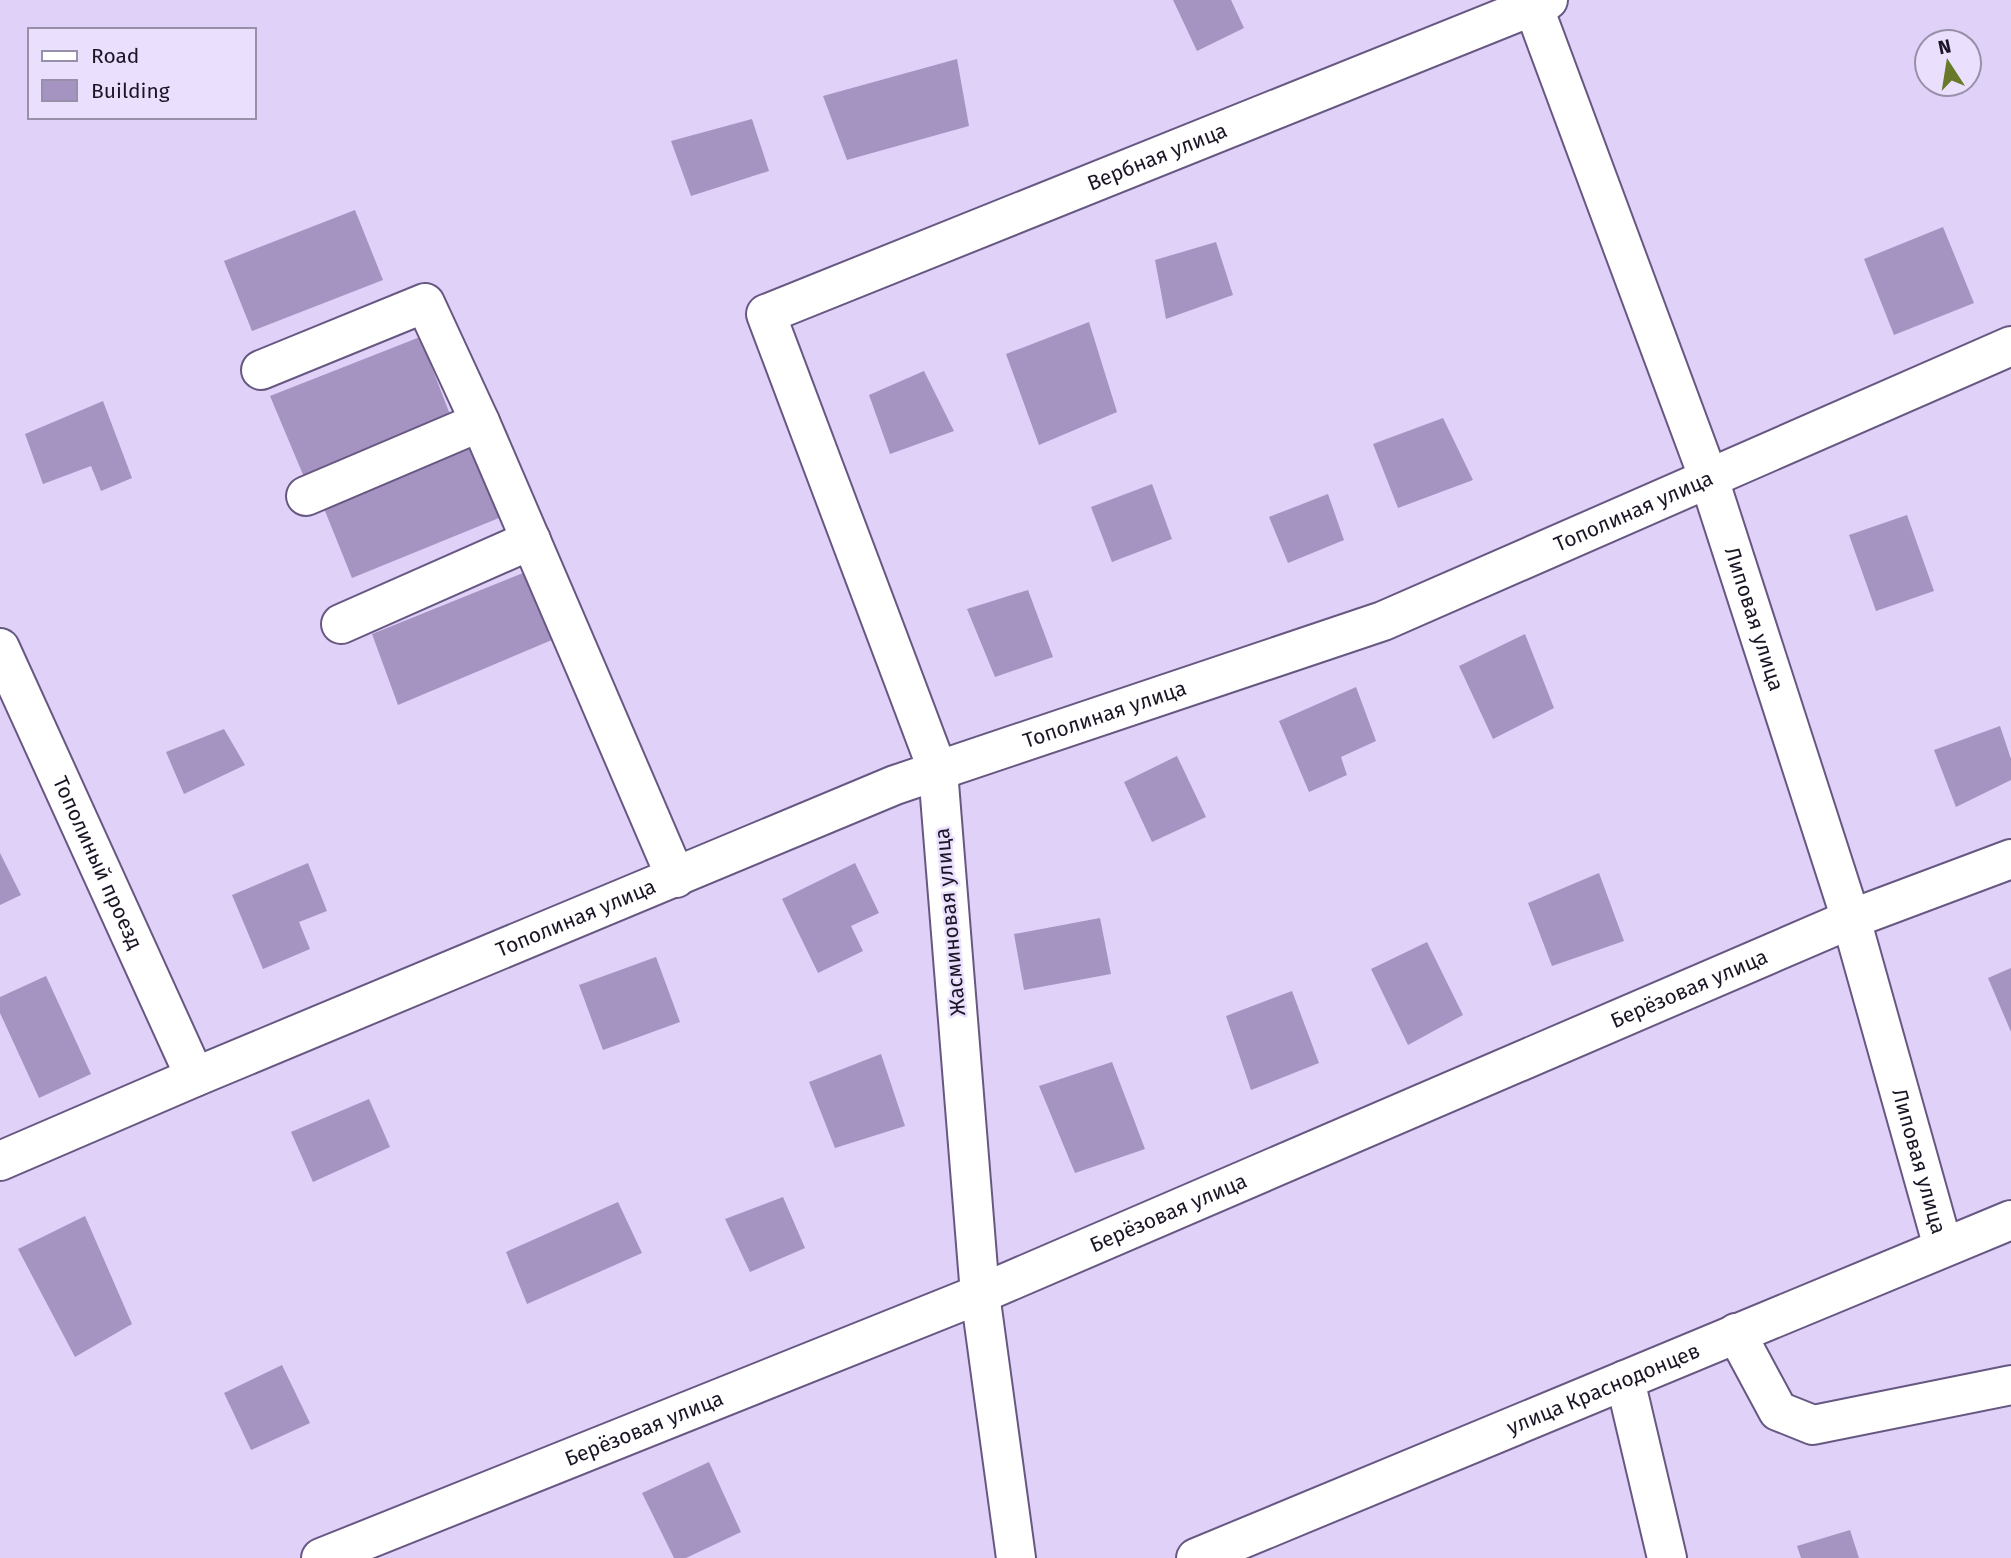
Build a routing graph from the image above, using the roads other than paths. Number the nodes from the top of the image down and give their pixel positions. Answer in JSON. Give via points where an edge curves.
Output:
{"nodes":[{"id":1,"x":1538,"y":2,"type":"edge"},
{"id":2,"x":766,"y":314,"type":"joint"},
{"id":3,"x":2011,"y":346,"type":"edge"},
{"id":4,"x":261,"y":370,"type":"dead end"},
{"id":5,"x":480,"y":422,"type":"junction"},
{"id":6,"x":1709,"y":479,"type":"junction"},
{"id":7,"x":306,"y":496,"type":"dead end"},
{"id":8,"x":531,"y":540,"type":"junction"},
{"id":9,"x":341,"y":624,"type":"dead end"},
{"id":10,"x":0,"y":648,"type":"edge"},
{"id":11,"x":938,"y":771,"type":"junction"},
{"id":12,"x":2011,"y":859,"type":"edge"},
{"id":13,"x":676,"y":878,"type":"junction"},
{"id":14,"x":1851,"y":919,"type":"junction"},
{"id":15,"x":195,"y":1077,"type":"junction"},
{"id":16,"x":0,"y":1161,"type":"edge"},
{"id":17,"x":2011,"y":1220,"type":"edge"},
{"id":18,"x":1943,"y":1247,"type":"junction"},
{"id":19,"x":980,"y":1294,"type":"junction"},
{"id":20,"x":1736,"y":1333,"type":"junction"},
{"id":21,"x":1625,"y":1380,"type":"junction"},
{"id":22,"x":2011,"y":1385,"type":"edge"},
{"id":23,"x":321,"y":1558,"type":"edge"},
{"id":24,"x":1016,"y":1558,"type":"edge"},
{"id":25,"x":1196,"y":1558,"type":"edge"},
{"id":26,"x":1667,"y":1558,"type":"edge"}],
"edges":[{"from":1,"to":2,"type":"street","name":"Вербная улица"},
{"from":1,"to":6,"type":"street","name":"Липовая улица"},
{"from":2,"to":11,"type":"street","name":"Жасминовая улица"},
{"from":3,"to":6,"type":"street","name":"Тополиная улица"},
{"from":4,"to":5,"type":"street","via":[[425,303]]},
{"from":5,"to":7,"type":"street"},
{"from":5,"to":8,"type":"street"},
{"from":6,"to":11,"type":"street","name":"Тополиная улица","via":[[1383,621]]},
{"from":6,"to":14,"type":"street","name":"Липовая улица"},
{"from":8,"to":9,"type":"street"},
{"from":8,"to":13,"type":"street"},
{"from":10,"to":15,"type":"street","name":"Тополиный проезд"},
{"from":11,"to":13,"type":"street","name":"Тополиная улица"},
{"from":11,"to":19,"type":"street","name":"Жасминовая улица"},
{"from":12,"to":14,"type":"street","name":"Берёзовая улица"},
{"from":13,"to":15,"type":"street","name":"Тополиная улица"},
{"from":14,"to":18,"type":"street","name":"Липовая улица"},
{"from":14,"to":19,"type":"street","name":"Берёзовая улица"},
{"from":15,"to":16,"type":"street","name":"Тополиная улица"},
{"from":17,"to":18,"type":"street","name":"улица Краснодонцев"},
{"from":18,"to":20,"type":"street","name":"улица Краснодонцев"},
{"from":19,"to":23,"type":"street","name":"Берёзовая улица"},
{"from":19,"to":24,"type":"street","name":"Жасминовая улица"},
{"from":20,"to":21,"type":"street","name":"улица Краснодонцев"},
{"from":20,"to":22,"type":"street","via":[[1778,1412],[1814,1424]]},
{"from":21,"to":25,"type":"street","name":"улица Краснодонцев"},
{"from":21,"to":26,"type":"street"}]}
